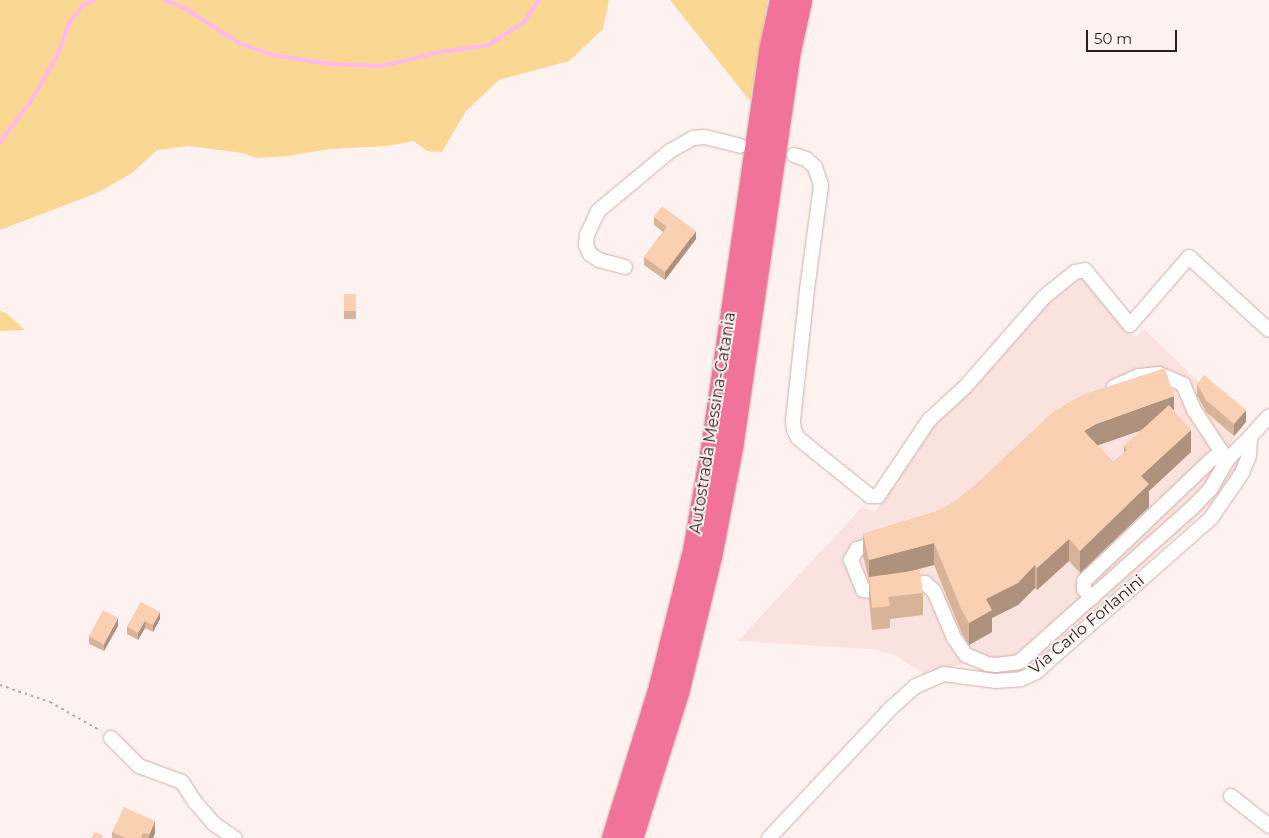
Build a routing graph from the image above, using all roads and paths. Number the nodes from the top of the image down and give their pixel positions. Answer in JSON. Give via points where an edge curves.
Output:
{"nodes":[{"id":1,"x":780,"y":0,"type":"edge"},
{"id":2,"x":801,"y":0,"type":"edge"},
{"id":3,"x":766,"y":148,"type":"junction"},
{"id":4,"x":760,"y":180,"type":"junction"},
{"id":5,"x":756,"y":213,"type":"junction"},
{"id":6,"x":625,"y":267,"type":"dead end"},
{"id":7,"x":1269,"y":330,"type":"edge"},
{"id":8,"x":1104,"y":391,"type":"edge"},
{"id":9,"x":1269,"y":416,"type":"edge"},
{"id":10,"x":1250,"y":437,"type":"junction"},
{"id":11,"x":1225,"y":457,"type":"junction"},
{"id":12,"x":892,"y":538,"type":"edge"},
{"id":13,"x":1092,"y":598,"type":"junction"},
{"id":14,"x":0,"y":685,"type":"edge"},
{"id":15,"x":111,"y":738,"type":"joint"},
{"id":16,"x":1231,"y":796,"type":"dead end"},
{"id":17,"x":1269,"y":826,"type":"edge"},
{"id":18,"x":235,"y":838,"type":"edge"},
{"id":19,"x":612,"y":838,"type":"edge"},
{"id":20,"x":632,"y":838,"type":"edge"},
{"id":21,"x":769,"y":838,"type":"edge"}],
"edges":[{"from":1,"to":3,"type":"highway","name":"Autostrada Messina-Catania","via":[[769,51]]},
{"from":2,"to":3,"type":"highway","name":"Autostrada Messina-Catania"},
{"from":3,"to":4,"type":"street"},
{"from":3,"to":4,"type":"street"},
{"from":3,"to":5,"type":"highway","name":"Autostrada Messina-Catania"},
{"from":3,"to":6,"type":"street","via":[[705,137],[693,138],[670,151],[598,212],[587,235],[586,245],[590,254],[598,260]]},
{"from":3,"to":7,"type":"street","via":[[806,159],[815,166],[821,186],[794,430],[798,438],[870,496],[878,496],[932,416],[964,387],[1044,297],[1075,272],[1085,270],[1130,324],[1190,257]]},
{"from":4,"to":5,"type":"street"},
{"from":4,"to":5,"type":"street"},
{"from":5,"to":19,"type":"highway","name":"Autostrada Messina-Catania","via":[[693,551],[657,696]]},
{"from":5,"to":20,"type":"highway","name":"Autostrada Messina-Catania","via":[[732,447],[708,573],[678,692]]},
{"from":8,"to":11,"type":"street","via":[[1139,376],[1159,374],[1183,384],[1194,410]]},
{"from":9,"to":10,"type":"street"},
{"from":10,"to":11,"type":"street"},
{"from":10,"to":21,"type":"street","name":"Via Carlo Forlanini","via":[[1249,456],[1242,473],[1211,518],[1036,672],[1021,679],[995,681],[944,674],[916,686],[889,710]]},
{"from":11,"to":13,"type":"street","via":[[1211,488]]},
{"from":11,"to":13,"type":"street","via":[[1213,458],[1084,581],[1084,589]]},
{"from":12,"to":13,"type":"street","via":[[857,549],[852,560],[862,590],[924,584],[934,591],[960,648],[966,655],[986,664],[996,666],[1018,662]]},
{"from":14,"to":15,"type":"path","via":[[50,702]]},
{"from":15,"to":18,"type":"street","via":[[139,766],[182,782],[214,824]]},
{"from":16,"to":17,"type":"street"}]}
